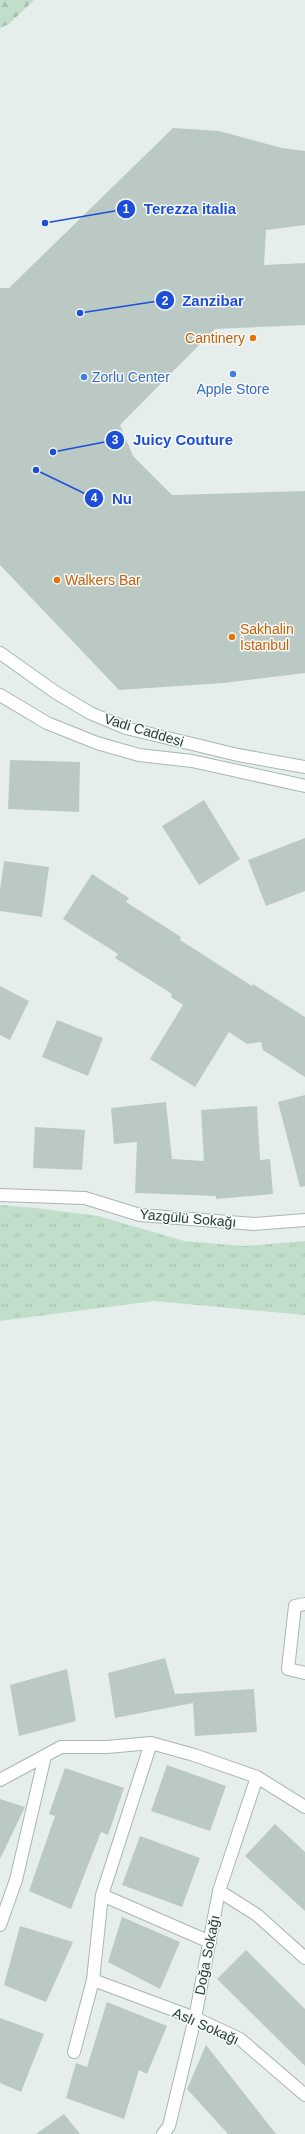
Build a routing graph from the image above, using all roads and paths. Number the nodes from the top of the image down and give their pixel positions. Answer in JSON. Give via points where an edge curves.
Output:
{"nodes":[{"id":1,"x":0,"y":653,"type":"edge"},
{"id":2,"x":0,"y":696,"type":"edge"},
{"id":3,"x":305,"y":768,"type":"edge"},
{"id":4,"x":305,"y":786,"type":"edge"},
{"id":5,"x":0,"y":1195,"type":"edge"},
{"id":6,"x":305,"y":1220,"type":"edge"},
{"id":7,"x":305,"y":1604,"type":"edge"},
{"id":8,"x":305,"y":1673,"type":"edge"},
{"id":9,"x":152,"y":1743,"type":"junction"},
{"id":10,"x":45,"y":1756,"type":"junction"},
{"id":11,"x":257,"y":1777,"type":"junction"},
{"id":12,"x":0,"y":1780,"type":"edge"},
{"id":13,"x":305,"y":1807,"type":"edge"},
{"id":14,"x":219,"y":1891,"type":"junction"},
{"id":15,"x":102,"y":1895,"type":"junction"},
{"id":16,"x":0,"y":1926,"type":"edge"},
{"id":17,"x":210,"y":1942,"type":"junction"},
{"id":18,"x":305,"y":1958,"type":"edge"},
{"id":19,"x":93,"y":1980,"type":"junction"},
{"id":20,"x":195,"y":2018,"type":"junction"},
{"id":21,"x":74,"y":2052,"type":"dead end"},
{"id":22,"x":305,"y":2095,"type":"edge"},
{"id":23,"x":168,"y":2131,"type":"edge"}],
"edges":[{"from":1,"to":3,"type":"street","name":"Vadi Caddesi","via":[[90,713],[126,728],[231,754]]},
{"from":2,"to":4,"type":"street","name":"Vadi Caddesi","via":[[47,723],[97,743],[139,755],[192,761]]},
{"from":5,"to":6,"type":"street","name":"Yazgülü Sokağı","via":[[85,1198],[140,1215],[254,1224]]},
{"from":7,"to":8,"type":"street","via":[[295,1606],[288,1670]]},
{"from":9,"to":10,"type":"street","via":[[61,1747]]},
{"from":9,"to":11,"type":"street"},
{"from":9,"to":15,"type":"street"},
{"from":10,"to":12,"type":"street"},
{"from":10,"to":16,"type":"street","via":[[16,1880]]},
{"from":11,"to":13,"type":"street"},
{"from":11,"to":14,"type":"street","name":"Doğa Sokağı"},
{"from":14,"to":17,"type":"street","name":"Doğa Sokağı"},
{"from":14,"to":18,"type":"street","via":[[257,1915]]},
{"from":15,"to":17,"type":"street"},
{"from":15,"to":19,"type":"street"},
{"from":17,"to":20,"type":"street","name":"Doğa Sokağı"},
{"from":19,"to":20,"type":"street","name":"Aslı Sokağı"},
{"from":19,"to":21,"type":"street"},
{"from":20,"to":22,"type":"street","name":"Aslı Sokağı","via":[[240,2039]]},
{"from":20,"to":23,"type":"street","name":"Doğa Sokağı"}]}
